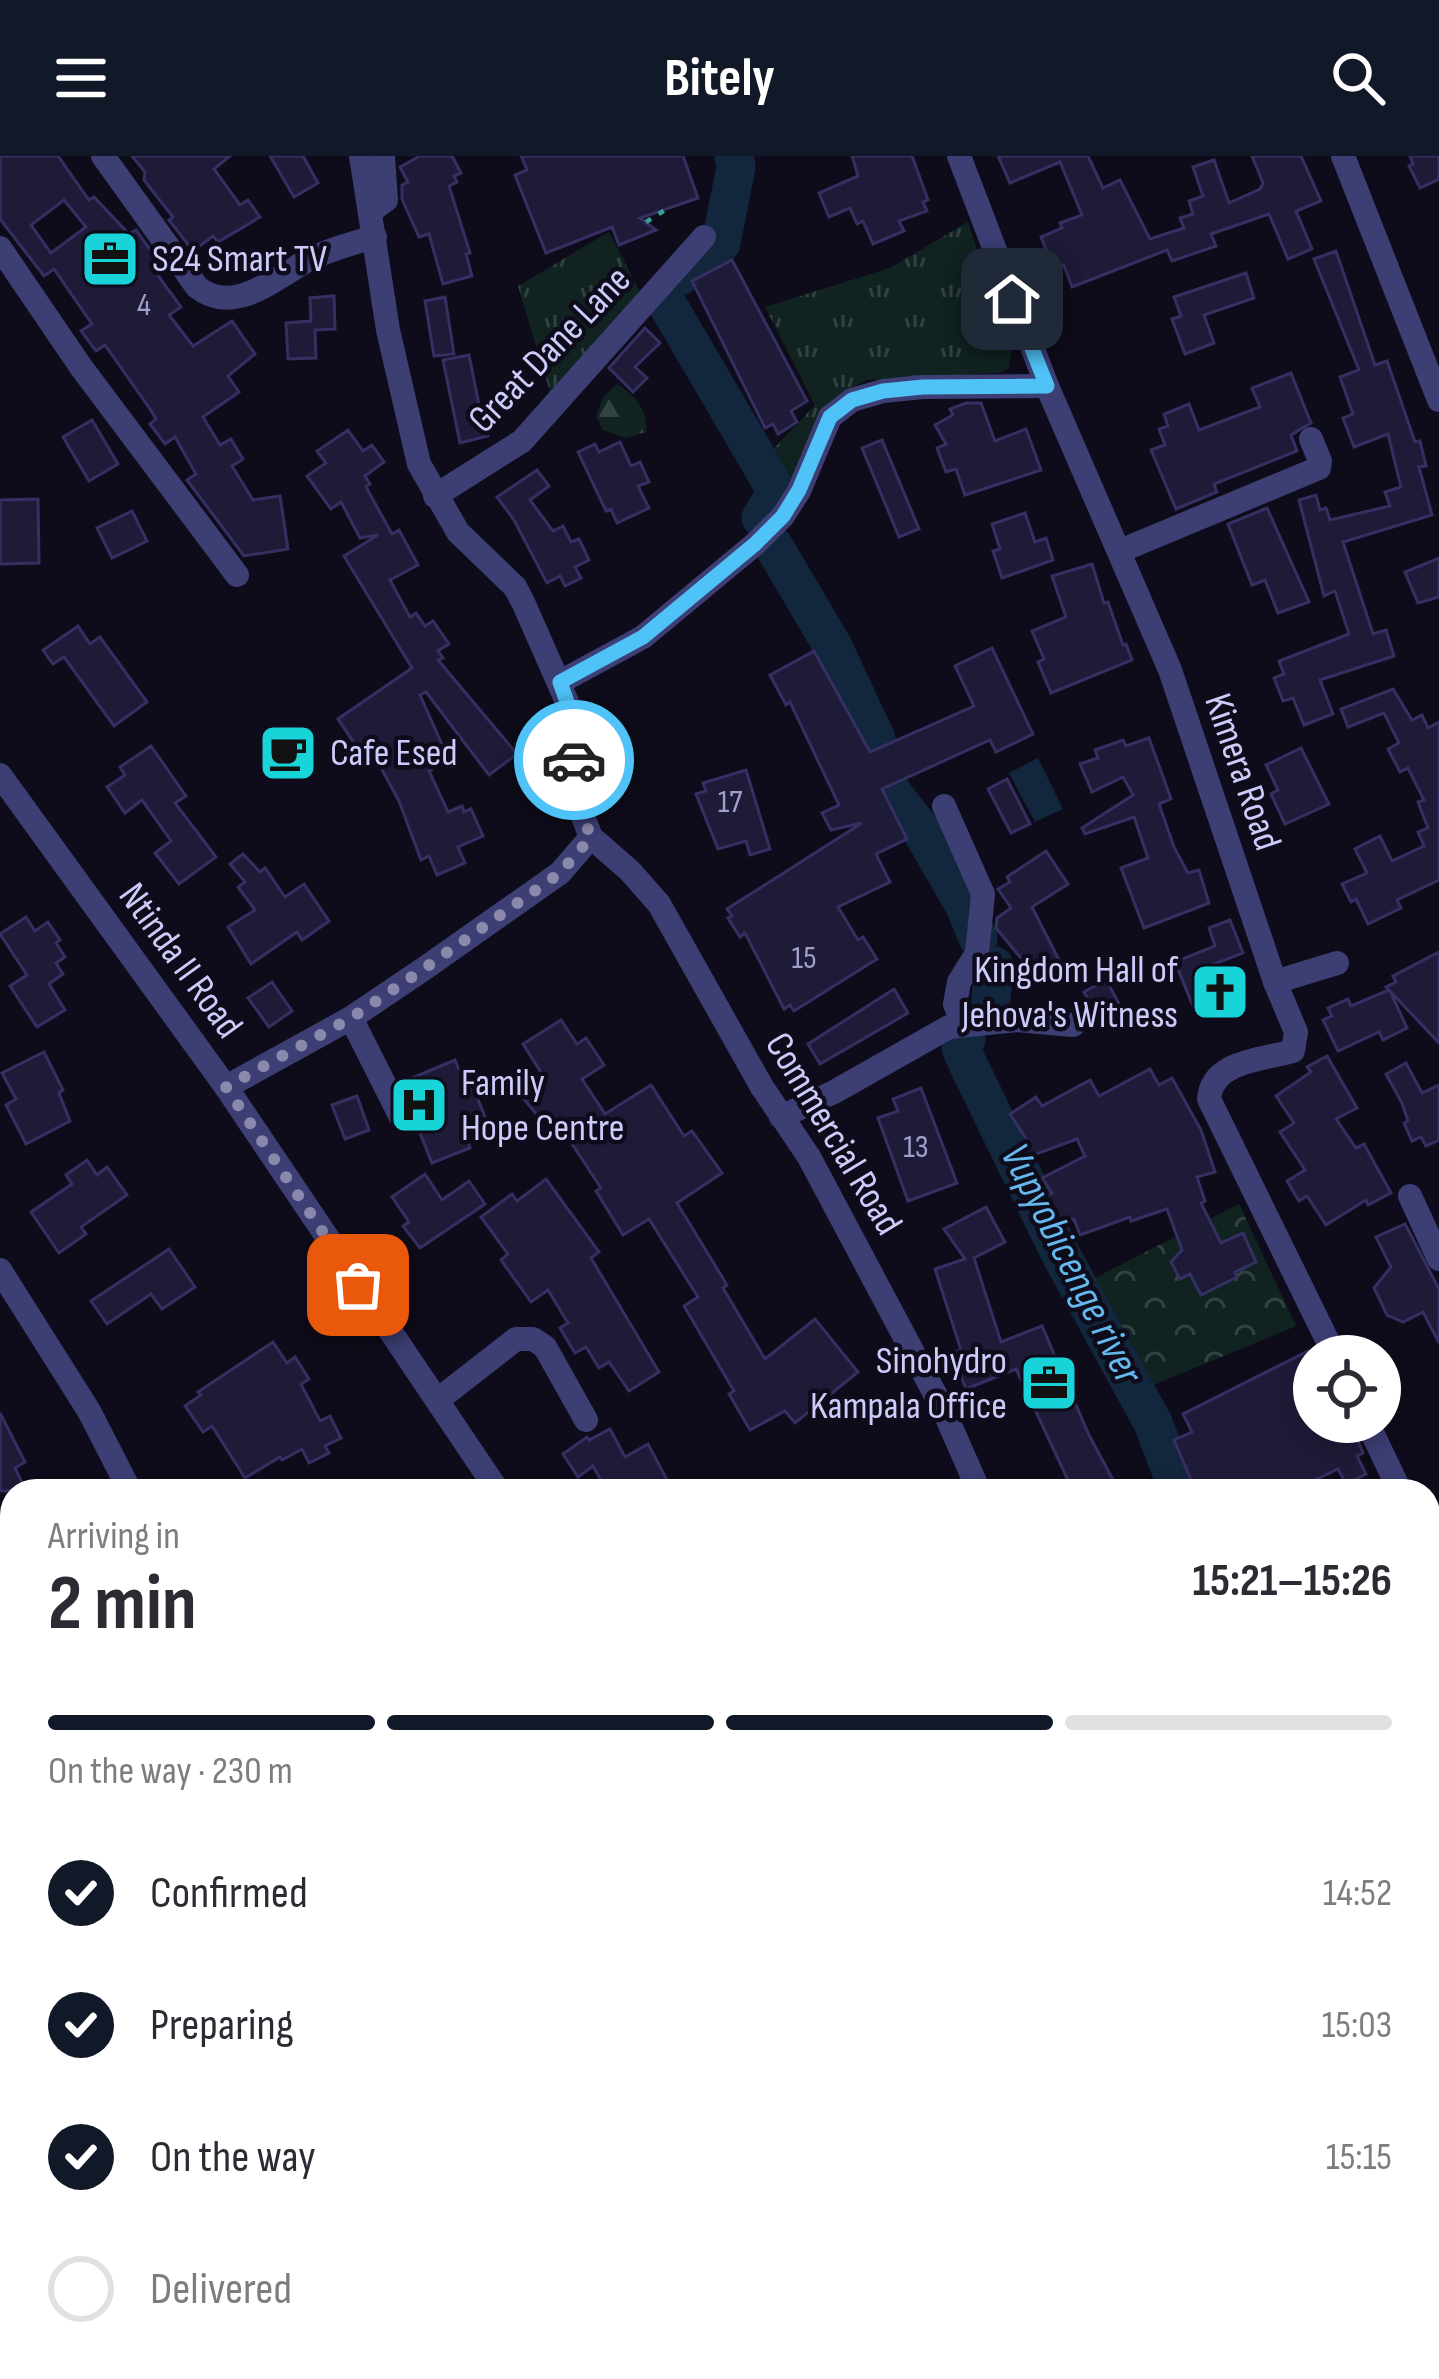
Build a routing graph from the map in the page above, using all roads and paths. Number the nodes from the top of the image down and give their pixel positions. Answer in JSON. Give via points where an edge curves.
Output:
{"nodes":[{"id":1,"x":103,"y":156,"type":"edge"},
{"id":2,"x":361,"y":156,"type":"edge"},
{"id":3,"x":383,"y":156,"type":"edge"},
{"id":4,"x":958,"y":156,"type":"edge"},
{"id":5,"x":1343,"y":156,"type":"edge"},
{"id":6,"x":665,"y":210,"type":"dead end"},
{"id":7,"x":646,"y":222,"type":"dead end"},
{"id":8,"x":372,"y":224,"type":"junction"},
{"id":9,"x":704,"y":237,"type":"dead end"},
{"id":10,"x":0,"y":248,"type":"edge"},
{"id":11,"x":1047,"y":386,"type":"junction"},
{"id":12,"x":1439,"y":400,"type":"edge"},
{"id":13,"x":1311,"y":439,"type":"dead end"},
{"id":14,"x":435,"y":496,"type":"junction"},
{"id":15,"x":1120,"y":551,"type":"junction"},
{"id":16,"x":237,"y":575,"type":"dead end"},
{"id":17,"x":560,"y":682,"type":"junction"},
{"id":18,"x":0,"y":775,"type":"edge"},
{"id":19,"x":944,"y":806,"type":"dead end"},
{"id":20,"x":591,"y":837,"type":"junction"},
{"id":21,"x":1337,"y":963,"type":"dead end"},
{"id":22,"x":1275,"y":982,"type":"junction"},
{"id":23,"x":351,"y":1018,"type":"junction"},
{"id":24,"x":963,"y":1024,"type":"junction"},
{"id":25,"x":1073,"y":1025,"type":"dead end"},
{"id":26,"x":226,"y":1087,"type":"junction"},
{"id":27,"x":401,"y":1117,"type":"dead end"},
{"id":28,"x":781,"y":1117,"type":"junction"},
{"id":29,"x":1410,"y":1196,"type":"dead end"},
{"id":30,"x":1439,"y":1258,"type":"edge"},
{"id":31,"x":0,"y":1270,"type":"edge"},
{"id":32,"x":1325,"y":1335,"type":"edge"},
{"id":33,"x":439,"y":1399,"type":"junction"},
{"id":34,"x":586,"y":1420,"type":"dead end"},
{"id":35,"x":1377,"y":1443,"type":"edge"},
{"id":36,"x":124,"y":1479,"type":"edge"},
{"id":37,"x":490,"y":1479,"type":"edge"},
{"id":38,"x":974,"y":1479,"type":"edge"},
{"id":39,"x":1394,"y":1479,"type":"edge"}],
"edges":[{"from":1,"to":8,"type":"street","via":[[209,297],[239,297]]},
{"from":2,"to":8,"type":"street"},
{"from":3,"to":8,"type":"street","via":[[386,200]]},
{"from":4,"to":11,"type":"street","name":"Kimera Road"},
{"from":5,"to":12,"type":"street"},
{"from":6,"to":7,"type":"path"},
{"from":8,"to":14,"type":"street","via":[[419,464]]},
{"from":9,"to":14,"type":"street","name":"Great Dane Lane","via":[[522,441]]},
{"from":10,"to":16,"type":"street"},
{"from":11,"to":15,"type":"street","name":"Kimera Road"},
{"from":11,"to":17,"type":"street","via":[[923,387],[852,400],[830,417],[799,490],[755,544],[643,637]]},
{"from":13,"to":15,"type":"street","via":[[1319,468]]},
{"from":14,"to":17,"type":"street","via":[[458,532],[515,587]]},
{"from":15,"to":22,"type":"street","name":"Kimera Road","via":[[1170,670]]},
{"from":17,"to":20,"type":"street"},
{"from":18,"to":26,"type":"street","name":"Ntinda II Road"},
{"from":19,"to":24,"type":"street","via":[[982,894],[977,953],[958,982]]},
{"from":20,"to":23,"type":"street","via":[[560,873]]},
{"from":20,"to":28,"type":"street","name":"Commercial Road","via":[[658,904]]},
{"from":21,"to":22,"type":"street"},
{"from":22,"to":32,"type":"street","name":"Kimera Road","via":[[1295,1032],[1292,1051],[1220,1071],[1209,1099]]},
{"from":23,"to":26,"type":"street"},
{"from":23,"to":27,"type":"street"},
{"from":24,"to":25,"type":"street"},
{"from":24,"to":28,"type":"street"},
{"from":26,"to":33,"type":"street","name":"Ntinda II Road"},
{"from":28,"to":38,"type":"street","name":"Commercial Road","via":[[868,1261]]},
{"from":29,"to":30,"type":"street"},
{"from":31,"to":36,"type":"street"},
{"from":33,"to":34,"type":"street","via":[[516,1340],[533,1339]]},
{"from":33,"to":37,"type":"street","name":"Ntinda II Road"},
{"from":35,"to":39,"type":"street"}]}
